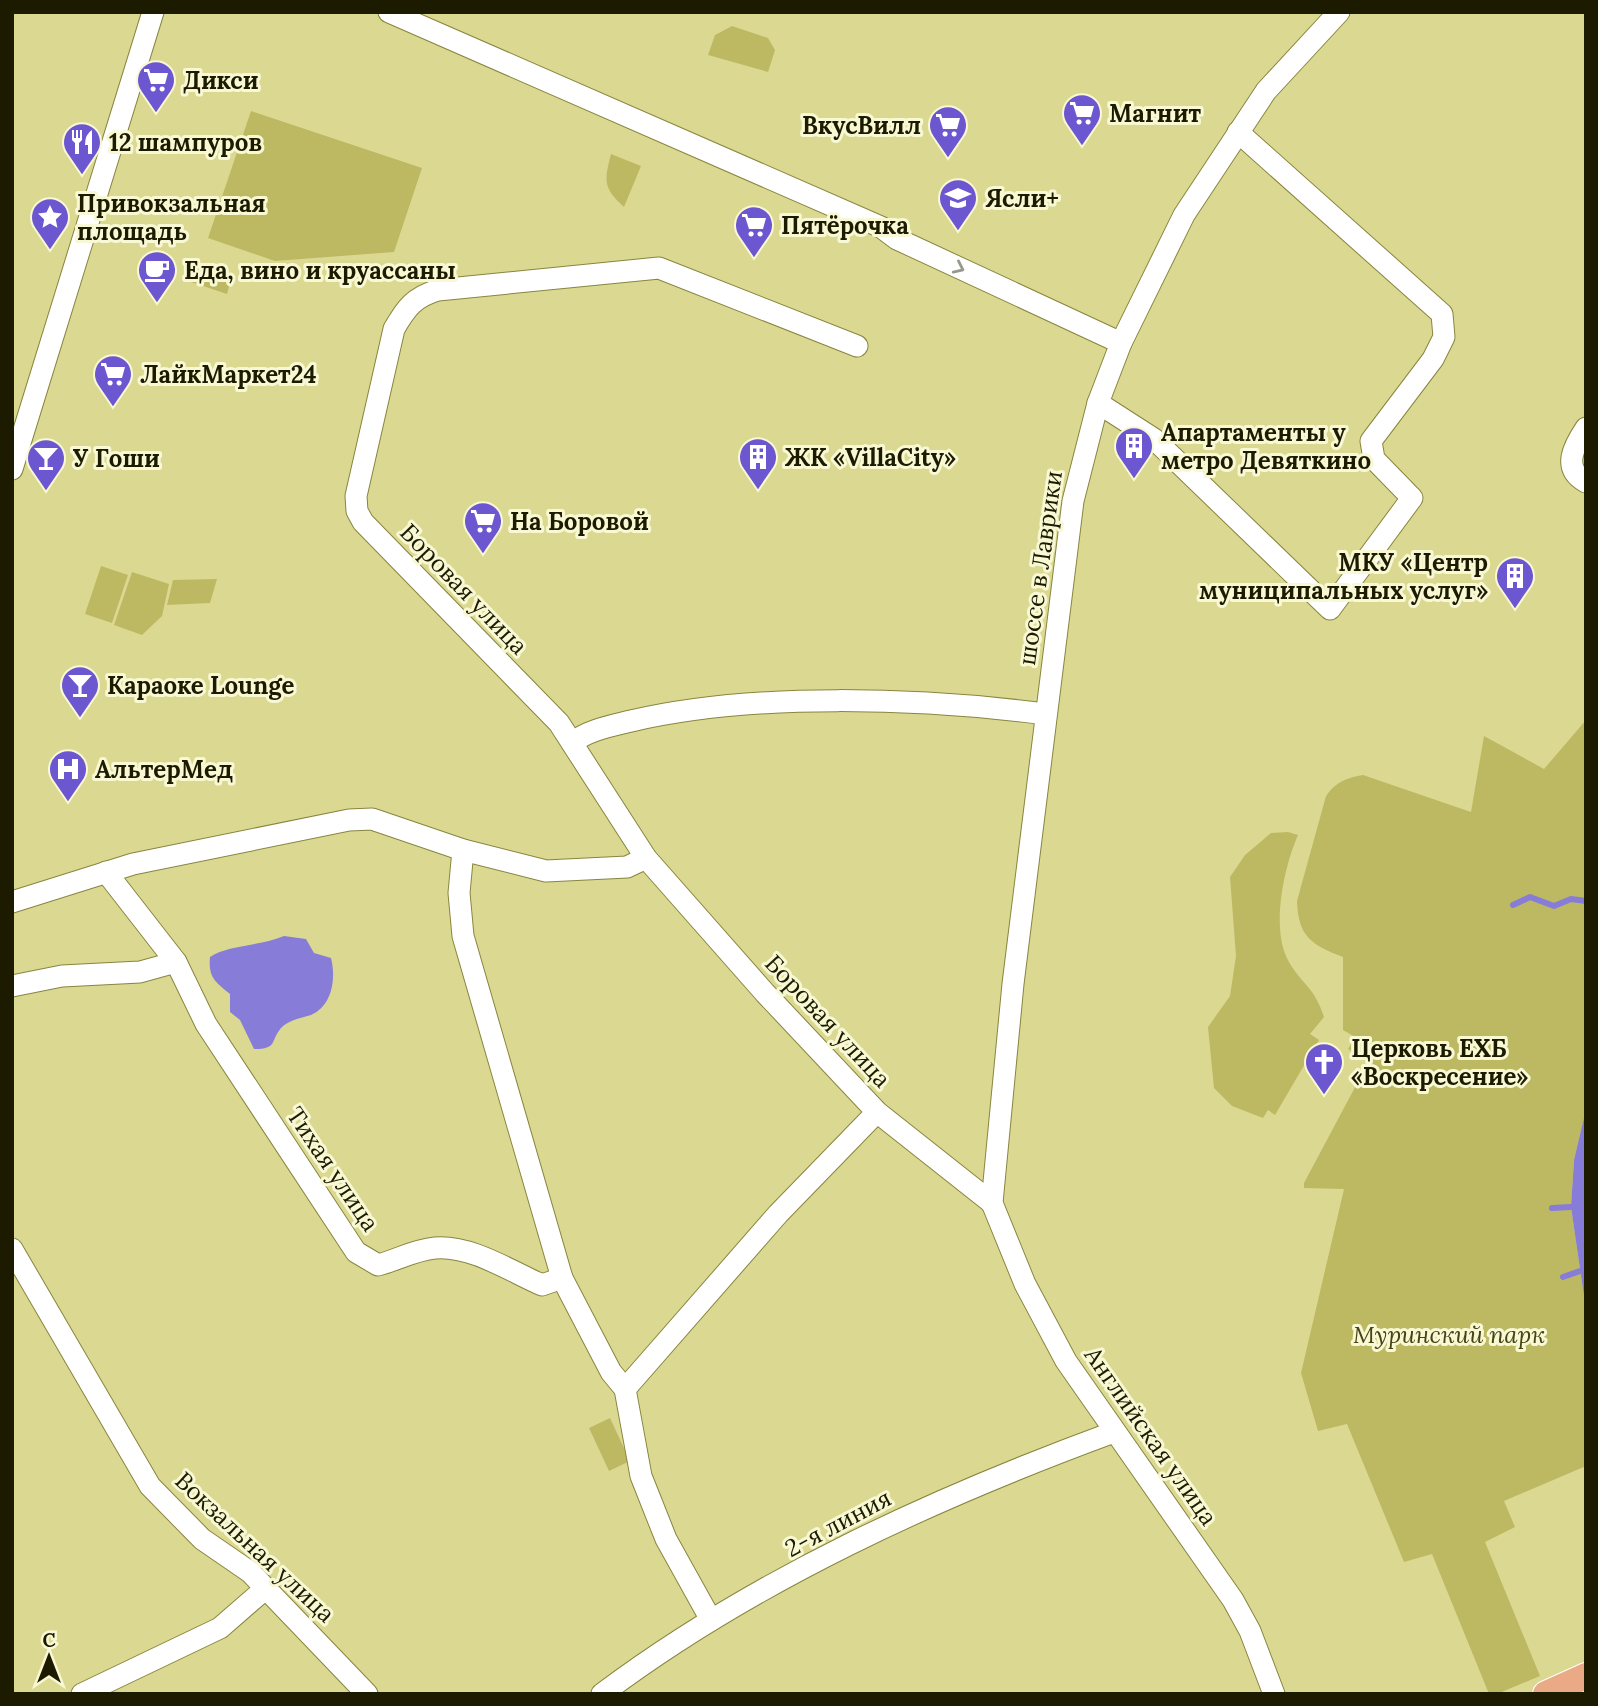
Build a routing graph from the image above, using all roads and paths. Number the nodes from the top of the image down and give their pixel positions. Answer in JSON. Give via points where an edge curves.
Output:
{"nodes":[{"id":1,"x":153,"y":12,"type":"edge"},
{"id":2,"x":389,"y":12,"type":"edge"},
{"id":3,"x":1339,"y":12,"type":"edge"},
{"id":4,"x":1238,"y":132,"type":"junction"},
{"id":5,"x":1121,"y":343,"type":"junction"},
{"id":6,"x":857,"y":346,"type":"dead end"},
{"id":7,"x":1098,"y":403,"type":"junction"},
{"id":8,"x":1586,"y":428,"type":"edge"},
{"id":9,"x":12,"y":468,"type":"edge"},
{"id":10,"x":1586,"y":482,"type":"edge"},
{"id":11,"x":1046,"y":714,"type":"junction"},
{"id":12,"x":572,"y":743,"type":"junction"},
{"id":13,"x":463,"y":850,"type":"junction"},
{"id":14,"x":646,"y":858,"type":"junction"},
{"id":15,"x":106,"y":872,"type":"junction"},
{"id":16,"x":12,"y":902,"type":"edge"},
{"id":17,"x":176,"y":961,"type":"junction"},
{"id":18,"x":12,"y":986,"type":"edge"},
{"id":19,"x":877,"y":1112,"type":"junction"},
{"id":20,"x":992,"y":1203,"type":"junction"},
{"id":21,"x":12,"y":1249,"type":"edge"},
{"id":22,"x":562,"y":1278,"type":"junction"},
{"id":23,"x":625,"y":1390,"type":"junction"},
{"id":24,"x":1114,"y":1432,"type":"junction"},
{"id":25,"x":266,"y":1588,"type":"junction"},
{"id":26,"x":711,"y":1620,"type":"junction"},
{"id":27,"x":1586,"y":1676,"type":"edge"},
{"id":28,"x":1550,"y":1693,"type":"edge"},
{"id":29,"x":82,"y":1694,"type":"edge"},
{"id":30,"x":367,"y":1694,"type":"edge"},
{"id":31,"x":603,"y":1694,"type":"edge"},
{"id":32,"x":1274,"y":1694,"type":"edge"}],
"edges":[{"from":1,"to":9,"type":"street"},
{"from":2,"to":5,"type":"street","one_way":true,"via":[[870,222],[897,239]]},
{"from":3,"to":4,"type":"street","name":"шоссе в Лаврики","via":[[1266,91]]},
{"from":4,"to":5,"type":"street","name":"шоссе в Лаврики","via":[[1184,215]]},
{"from":4,"to":7,"type":"street","via":[[1442,314],[1444,337],[1433,359],[1371,441],[1374,459],[1412,498],[1330,609],[1153,439]]},
{"from":5,"to":7,"type":"street","name":"шоссе в Лаврики"},
{"from":6,"to":12,"type":"street","name":"Боровая улица","via":[[659,268],[438,290],[407,305],[394,328],[356,496],[357,510],[436,600],[559,723]]},
{"from":7,"to":11,"type":"street","name":"шоссе в Лаврики","via":[[1073,501]]},
{"from":8,"to":10,"type":"street","via":[[1572,449],[1571,464]]},
{"from":11,"to":12,"type":"street","via":[[975,705],[797,703],[671,712],[606,727]]},
{"from":11,"to":20,"type":"street","name":"шоссе в Лаврики"},
{"from":12,"to":14,"type":"street","name":"Боровая улица"},
{"from":13,"to":14,"type":"street","via":[[546,871],[627,867]]},
{"from":13,"to":15,"type":"street","via":[[396,826],[349,820]]},
{"from":13,"to":22,"type":"street","via":[[459,893],[463,936]]},
{"from":14,"to":19,"type":"street","name":"Боровая улица"},
{"from":15,"to":16,"type":"street"},
{"from":15,"to":17,"type":"street","name":"Тихая улица"},
{"from":17,"to":18,"type":"street","via":[[140,972],[62,976]]},
{"from":17,"to":22,"type":"street","name":"Тихая улица","via":[[212,1034],[356,1252],[378,1265],[437,1248],[468,1252],[542,1285]]},
{"from":19,"to":20,"type":"street","name":"Боровая улица"},
{"from":19,"to":23,"type":"street","via":[[778,1214]]},
{"from":20,"to":24,"type":"street","name":"Английская улица","via":[[1036,1306]]},
{"from":21,"to":25,"type":"street","name":"Вокзальная улица","via":[[150,1486],[202,1539]]},
{"from":22,"to":23,"type":"street"},
{"from":23,"to":26,"type":"street","via":[[641,1475],[666,1539]]},
{"from":24,"to":26,"type":"street","name":"2-я линия","via":[[900,1519]]},
{"from":24,"to":32,"type":"street","name":"Английская улица","via":[[1233,1600]]},
{"from":25,"to":29,"type":"street","via":[[220,1628]]},
{"from":25,"to":30,"type":"street","name":"Вокзальная улица"},
{"from":26,"to":31,"type":"street","name":"2-я линия"},
{"from":27,"to":28,"type":"main road"}]}
